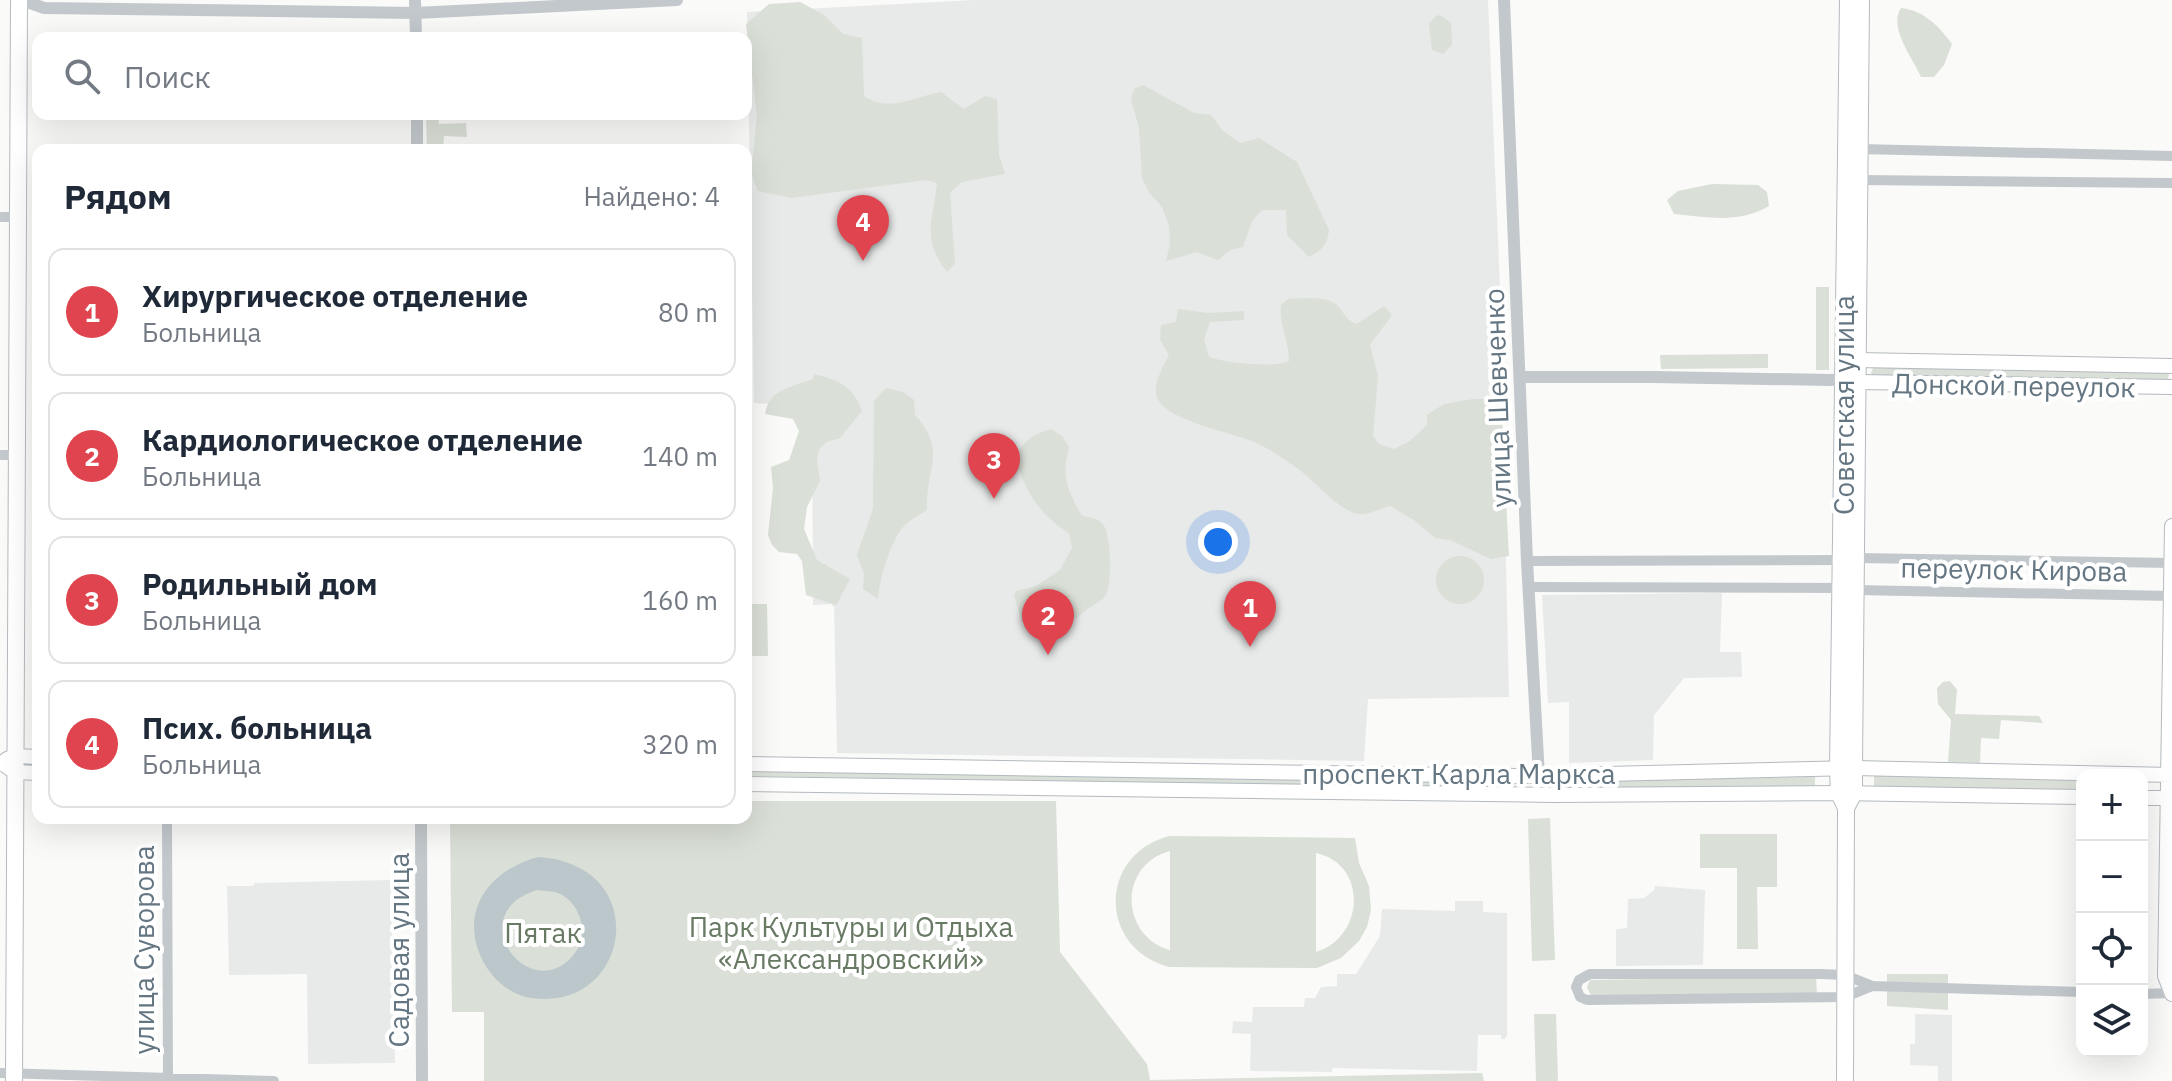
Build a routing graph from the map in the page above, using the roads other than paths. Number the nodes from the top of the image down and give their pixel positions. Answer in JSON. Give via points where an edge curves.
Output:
{"nodes":[{"id":1,"x":21,"y":0,"type":"edge"},
{"id":2,"x":677,"y":0,"type":"edge"},
{"id":3,"x":1504,"y":0,"type":"edge"},
{"id":4,"x":1848,"y":0,"type":"edge"},
{"id":5,"x":1861,"y":0,"type":"edge"},
{"id":6,"x":416,"y":6,"type":"edge"},
{"id":7,"x":416,"y":32,"type":"edge"},
{"id":8,"x":417,"y":120,"type":"edge"},
{"id":9,"x":417,"y":144,"type":"edge"},
{"id":10,"x":1859,"y":149,"type":"junction"},
{"id":11,"x":2172,"y":156,"type":"edge"},
{"id":12,"x":1859,"y":180,"type":"junction"},
{"id":13,"x":2172,"y":183,"type":"edge"},
{"id":14,"x":0,"y":217,"type":"edge"},
{"id":15,"x":18,"y":217,"type":"junction"},
{"id":16,"x":1857,"y":360,"type":"junction"},
{"id":17,"x":2172,"y":366,"type":"edge"},
{"id":18,"x":1520,"y":377,"type":"junction"},
{"id":19,"x":1850,"y":380,"type":"junction"},
{"id":20,"x":2172,"y":387,"type":"edge"},
{"id":21,"x":0,"y":455,"type":"edge"},
{"id":22,"x":18,"y":455,"type":"junction"},
{"id":23,"x":2172,"y":526,"type":"edge"},
{"id":24,"x":1849,"y":559,"type":"junction"},
{"id":25,"x":1527,"y":561,"type":"junction"},
{"id":26,"x":2172,"y":563,"type":"edge"},
{"id":27,"x":1529,"y":587,"type":"junction"},
{"id":28,"x":1849,"y":589,"type":"junction"},
{"id":29,"x":2171,"y":596,"type":"edge"},
{"id":30,"x":32,"y":758,"type":"edge"},
{"id":31,"x":8,"y":763,"type":"edge"},
{"id":32,"x":752,"y":764,"type":"edge"},
{"id":33,"x":1846,"y":769,"type":"junction"},
{"id":34,"x":32,"y":771,"type":"edge"},
{"id":35,"x":2170,"y":775,"type":"edge"},
{"id":36,"x":1539,"y":776,"type":"junction"},
{"id":37,"x":752,"y":784,"type":"edge"},
{"id":38,"x":1540,"y":794,"type":"junction"},
{"id":39,"x":2076,"y":797,"type":"edge"},
{"id":40,"x":1846,"y":798,"type":"junction"},
{"id":41,"x":2148,"y":798,"type":"edge"},
{"id":42,"x":2170,"y":798,"type":"edge"},
{"id":43,"x":167,"y":824,"type":"edge"},
{"id":44,"x":421,"y":824,"type":"edge"},
{"id":45,"x":1845,"y":975,"type":"junction"},
{"id":46,"x":1872,"y":986,"type":"junction"},
{"id":47,"x":2076,"y":992,"type":"edge"},
{"id":48,"x":2172,"y":993,"type":"edge"},
{"id":49,"x":2148,"y":994,"type":"edge"},
{"id":50,"x":1845,"y":997,"type":"junction"},
{"id":51,"x":9,"y":1076,"type":"edge"},
{"id":52,"x":168,"y":1080,"type":"edge"},
{"id":53,"x":274,"y":1081,"type":"edge"},
{"id":54,"x":422,"y":1081,"type":"edge"},
{"id":55,"x":1845,"y":1081,"type":"edge"}],
"edges":[{"from":1,"to":6,"type":"street","via":[[44,8]]},
{"from":1,"to":15,"type":"main road"},
{"from":2,"to":6,"type":"street"},
{"from":3,"to":18,"type":"street","name":"улица Шевченко"},
{"from":4,"to":19,"type":"main road","name":"Советская улица"},
{"from":5,"to":10,"type":"main road","name":"Советская улица"},
{"from":6,"to":7,"type":"street"},
{"from":8,"to":9,"type":"street"},
{"from":10,"to":11,"type":"street"},
{"from":10,"to":12,"type":"main road","name":"Советская улица"},
{"from":12,"to":13,"type":"street"},
{"from":12,"to":16,"type":"main road","name":"Советская улица"},
{"from":14,"to":15,"type":"street"},
{"from":15,"to":22,"type":"main road"},
{"from":16,"to":17,"type":"main road","name":"Донской переулок"},
{"from":16,"to":19,"type":"main road","name":"Советская улица"},
{"from":18,"to":19,"type":"street","name":"Донской переулок"},
{"from":18,"to":25,"type":"street","name":"улица Шевченко"},
{"from":19,"to":20,"type":"main road","name":"Донской переулок"},
{"from":19,"to":24,"type":"main road","name":"Советская улица"},
{"from":21,"to":22,"type":"street"},
{"from":22,"to":31,"type":"main road"},
{"from":23,"to":26,"type":"main road"},
{"from":24,"to":25,"type":"street","name":"переулок Кирова"},
{"from":24,"to":26,"type":"street","name":"переулок Кирова"},
{"from":24,"to":28,"type":"main road","name":"Советская улица"},
{"from":25,"to":27,"type":"street","name":"улица Шевченко"},
{"from":26,"to":29,"type":"main road"},
{"from":27,"to":28,"type":"street","name":"переулок Кирова"},
{"from":27,"to":36,"type":"street","name":"улица Шевченко"},
{"from":28,"to":29,"type":"street","name":"переулок Кирова"},
{"from":28,"to":33,"type":"main road","name":"Советская улица"},
{"from":29,"to":35,"type":"main road"},
{"from":30,"to":31,"type":"main road"},
{"from":31,"to":34,"type":"main road"},
{"from":31,"to":51,"type":"main road"},
{"from":32,"to":36,"type":"main road","name":"проспект Карла Маркса"},
{"from":33,"to":35,"type":"main road","name":"проспект Карла Маркса"},
{"from":33,"to":36,"type":"main road","name":"проспект Карла Маркса"},
{"from":33,"to":40,"type":"main road","name":"Советская улица"},
{"from":35,"to":42,"type":"main road"},
{"from":36,"to":38,"type":"street","name":"улица Шевченко"},
{"from":37,"to":38,"type":"main road","name":"проспект Карла Маркса"},
{"from":38,"to":40,"type":"main road","name":"проспект Карла Маркса"},
{"from":39,"to":40,"type":"main road","name":"проспект Карла Маркса"},
{"from":40,"to":45,"type":"main road","name":"Советская улица"},
{"from":41,"to":42,"type":"main road"},
{"from":42,"to":48,"type":"main road","via":[[2165,976]]},
{"from":43,"to":52,"type":"street","name":"улица Суворова"},
{"from":44,"to":54,"type":"street","name":"Садовая улица"},
{"from":45,"to":46,"type":"street"},
{"from":45,"to":50,"type":"main road","name":"Советская улица"},
{"from":45,"to":50,"type":"street","via":[[1590,974],[1576,987],[1587,1000]]},
{"from":46,"to":47,"type":"street"},
{"from":46,"to":50,"type":"street"},
{"from":48,"to":49,"type":"street"},
{"from":50,"to":55,"type":"main road","name":"Советская улица"},
{"from":51,"to":52,"type":"street"},
{"from":52,"to":53,"type":"street"}]}
